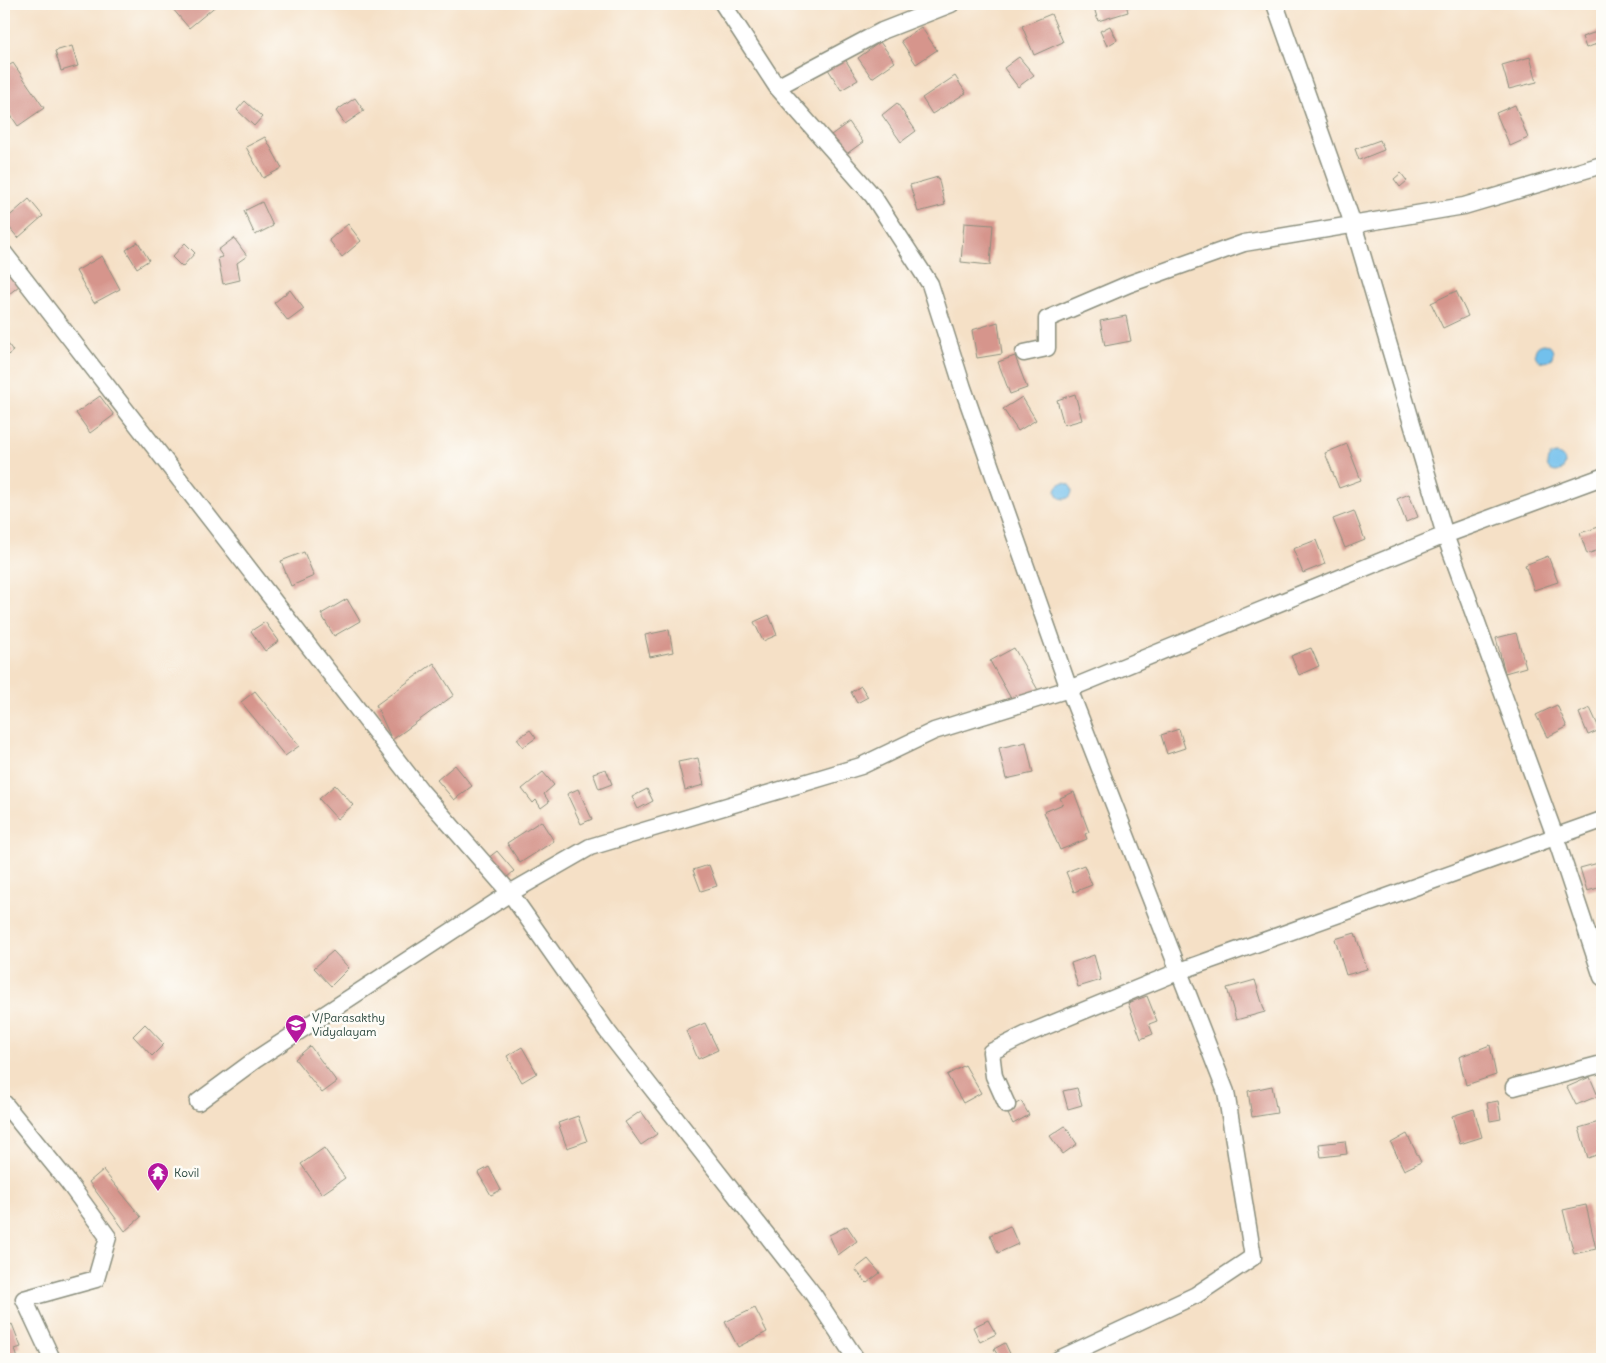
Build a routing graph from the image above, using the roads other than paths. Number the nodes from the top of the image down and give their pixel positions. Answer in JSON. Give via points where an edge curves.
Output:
{"nodes":[{"id":1,"x":723,"y":4,"type":"edge"},
{"id":2,"x":951,"y":4,"type":"edge"},
{"id":3,"x":1276,"y":4,"type":"edge"},
{"id":4,"x":776,"y":86,"type":"junction"},
{"id":5,"x":1602,"y":165,"type":"edge"},
{"id":6,"x":1353,"y":224,"type":"junction"},
{"id":7,"x":4,"y":253,"type":"edge"},
{"id":8,"x":1024,"y":353,"type":"dead end"},
{"id":9,"x":1602,"y":477,"type":"edge"},
{"id":10,"x":1445,"y":535,"type":"junction"},
{"id":11,"x":1069,"y":689,"type":"junction"},
{"id":12,"x":1602,"y":820,"type":"edge"},
{"id":13,"x":1555,"y":836,"type":"junction"},
{"id":14,"x":510,"y":893,"type":"junction"},
{"id":15,"x":1180,"y":971,"type":"junction"},
{"id":16,"x":1602,"y":977,"type":"edge"},
{"id":17,"x":1602,"y":1064,"type":"edge"},
{"id":18,"x":1514,"y":1087,"type":"dead end"},
{"id":19,"x":198,"y":1102,"type":"dead end"},
{"id":20,"x":4,"y":1103,"type":"edge"},
{"id":21,"x":1007,"y":1105,"type":"dead end"},
{"id":22,"x":52,"y":1359,"type":"edge"},
{"id":23,"x":856,"y":1359,"type":"edge"},
{"id":24,"x":1059,"y":1359,"type":"edge"}],
"edges":[{"from":1,"to":4,"type":"street"},
{"from":2,"to":4,"type":"street","via":[[882,31]]},
{"from":3,"to":6,"type":"street"},
{"from":4,"to":11,"type":"street","via":[[873,196],[930,284],[963,388]]},
{"from":5,"to":6,"type":"street","via":[[1464,206]]},
{"from":6,"to":8,"type":"street","via":[[1244,243],[1129,284],[1047,319],[1047,348]]},
{"from":6,"to":10,"type":"street"},
{"from":7,"to":14,"type":"street","via":[[421,791]]},
{"from":9,"to":10,"type":"street"},
{"from":10,"to":11,"type":"street"},
{"from":10,"to":13,"type":"street"},
{"from":11,"to":14,"type":"street","via":[[934,731],[861,766],[590,847]]},
{"from":11,"to":15,"type":"street"},
{"from":12,"to":13,"type":"street"},
{"from":13,"to":15,"type":"street"},
{"from":13,"to":16,"type":"street"},
{"from":14,"to":19,"type":"street","via":[[255,1060]]},
{"from":14,"to":23,"type":"street","via":[[607,1031],[813,1294]]},
{"from":15,"to":21,"type":"street","via":[[991,1052],[994,1076]]},
{"from":15,"to":24,"type":"street","via":[[1226,1092],[1253,1257],[1196,1295]]},
{"from":17,"to":18,"type":"street"},
{"from":20,"to":22,"type":"street","via":[[108,1237],[96,1279],[24,1299]]}]}
